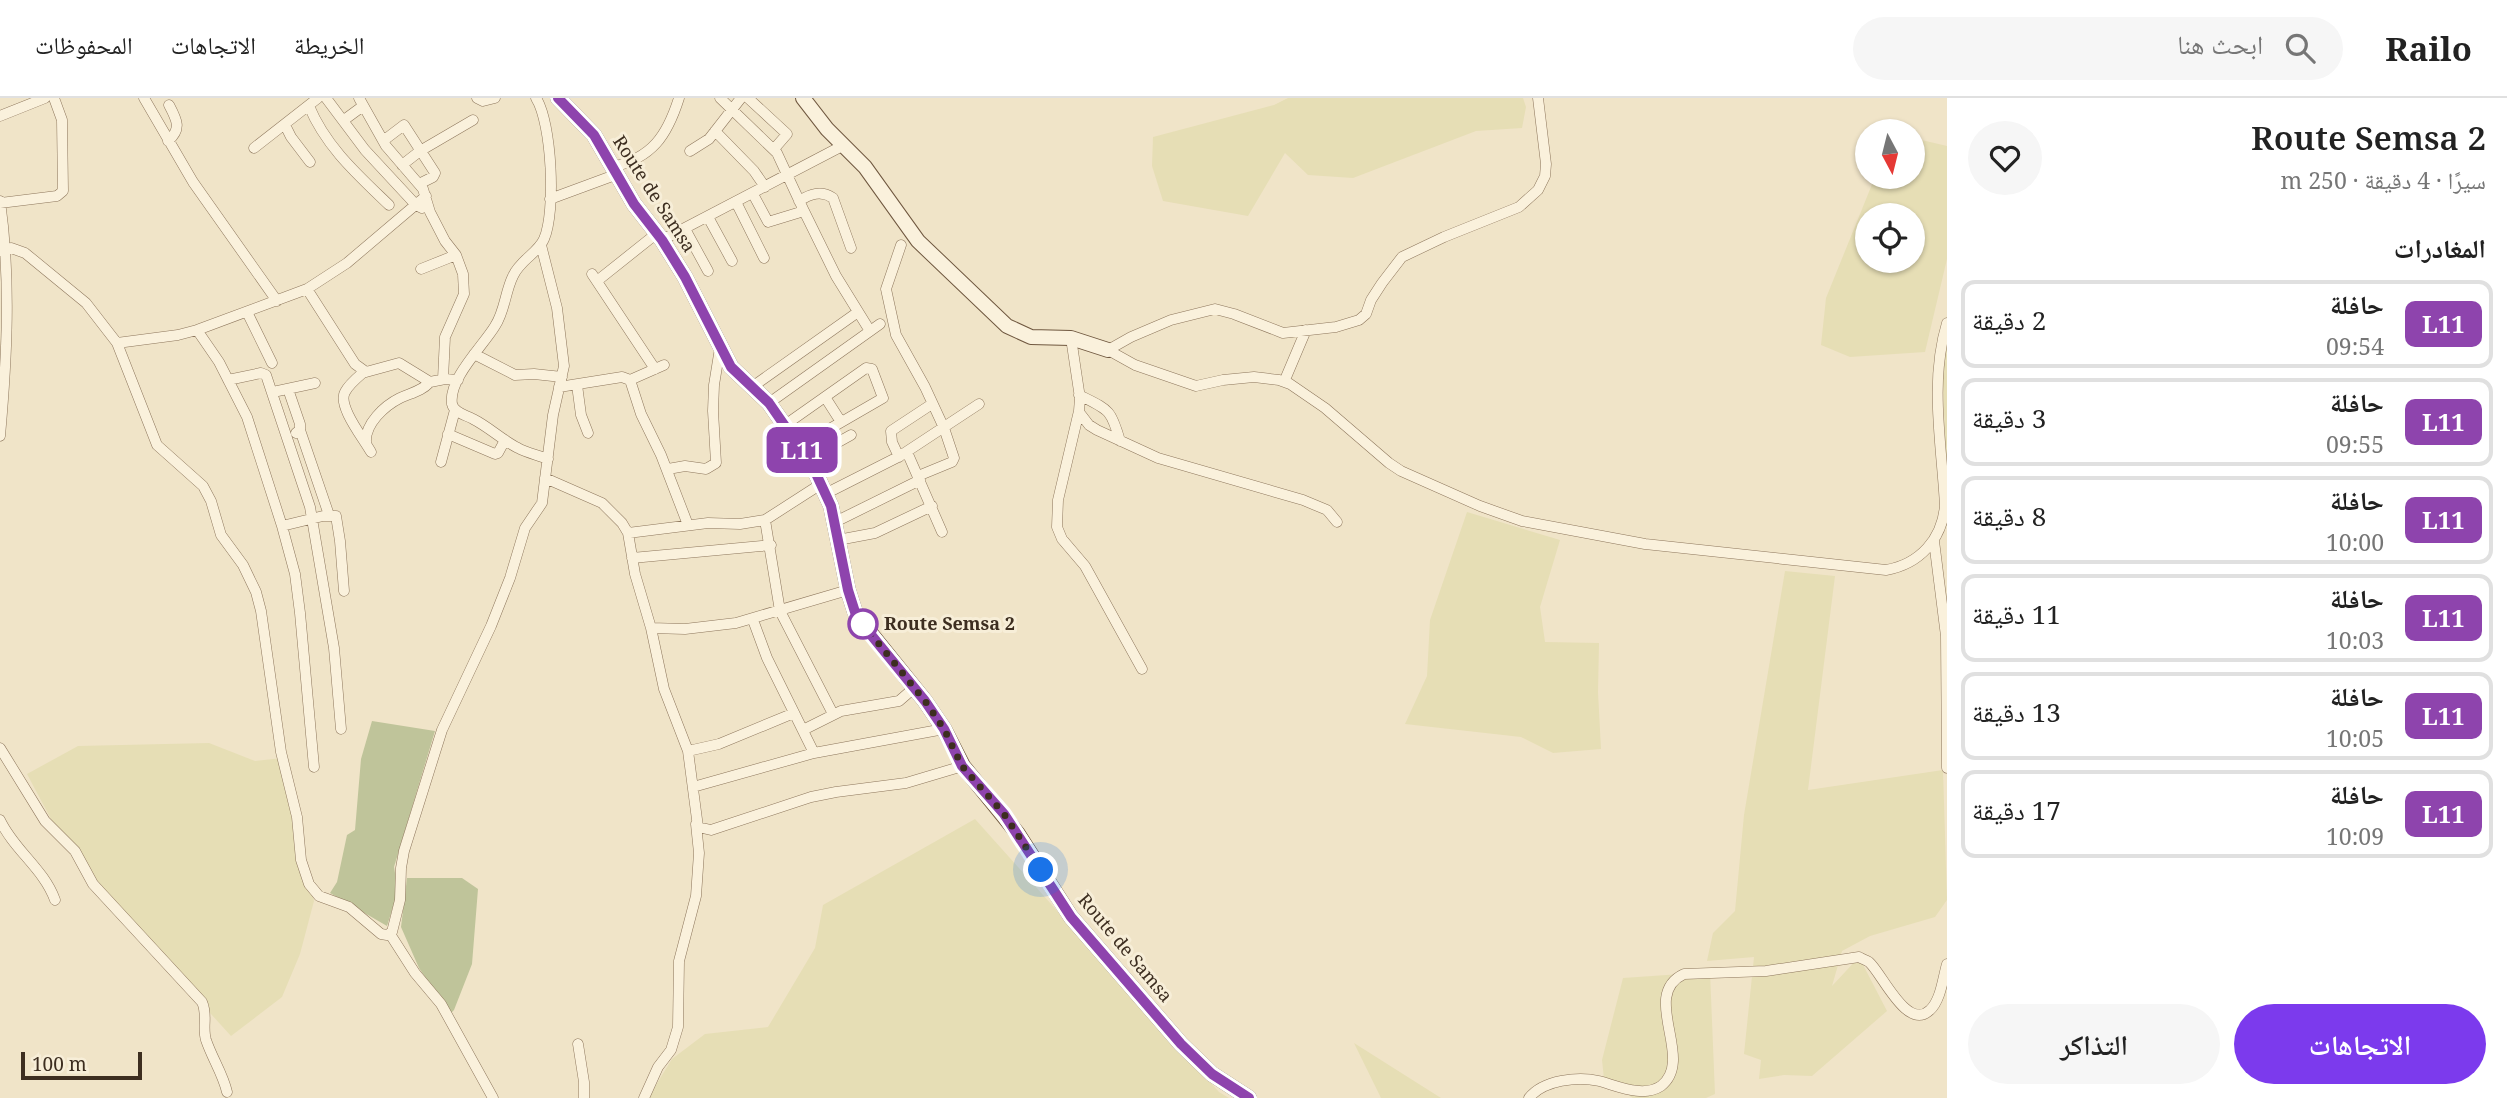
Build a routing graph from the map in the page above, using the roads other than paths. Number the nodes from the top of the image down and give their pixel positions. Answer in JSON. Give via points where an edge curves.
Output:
{"nodes":[{"id":1,"x":45,"y":98,"type":"edge"},
{"id":2,"x":54,"y":98,"type":"edge"},
{"id":3,"x":144,"y":98,"type":"edge"},
{"id":4,"x":318,"y":98,"type":"edge"},
{"id":5,"x":326,"y":98,"type":"edge"},
{"id":6,"x":477,"y":98,"type":"edge"},
{"id":7,"x":495,"y":98,"type":"edge"},
{"id":8,"x":536,"y":98,"type":"edge"},
{"id":9,"x":558,"y":98,"type":"edge"},
{"id":10,"x":679,"y":98,"type":"edge"},
{"id":11,"x":720,"y":98,"type":"edge"},
{"id":12,"x":741,"y":98,"type":"edge"},
{"id":13,"x":748,"y":98,"type":"edge"},
{"id":14,"x":803,"y":98,"type":"edge"},
{"id":15,"x":1538,"y":98,"type":"edge"},
{"id":16,"x":361,"y":102,"type":"edge"},
{"id":17,"x":169,"y":105,"type":"dead end"},
{"id":18,"x":309,"y":106,"type":"junction"},
{"id":19,"x":732,"y":110,"type":"junction"},
{"id":20,"x":0,"y":116,"type":"edge"},
{"id":21,"x":344,"y":120,"type":"junction"},
{"id":22,"x":473,"y":120,"type":"dead end"},
{"id":23,"x":285,"y":125,"type":"junction"},
{"id":24,"x":715,"y":131,"type":"junction"},
{"id":25,"x":168,"y":141,"type":"junction"},
{"id":26,"x":383,"y":141,"type":"junction"},
{"id":27,"x":844,"y":145,"type":"junction"},
{"id":28,"x":254,"y":148,"type":"dead end"},
{"id":29,"x":774,"y":149,"type":"junction"},
{"id":30,"x":420,"y":151,"type":"junction"},
{"id":31,"x":691,"y":151,"type":"dead end"},
{"id":32,"x":310,"y":162,"type":"dead end"},
{"id":33,"x":402,"y":165,"type":"junction"},
{"id":34,"x":614,"y":171,"type":"junction"},
{"id":35,"x":786,"y":176,"type":"junction"},
{"id":36,"x":419,"y":184,"type":"junction"},
{"id":37,"x":765,"y":187,"type":"junction"},
{"id":38,"x":753,"y":194,"type":"junction"},
{"id":39,"x":426,"y":196,"type":"junction"},
{"id":40,"x":550,"y":199,"type":"junction"},
{"id":41,"x":799,"y":201,"type":"junction"},
{"id":42,"x":0,"y":202,"type":"edge"},
{"id":43,"x":736,"y":202,"type":"junction"},
{"id":44,"x":389,"y":205,"type":"dead end"},
{"id":45,"x":416,"y":205,"type":"junction"},
{"id":46,"x":804,"y":211,"type":"junction"},
{"id":47,"x":429,"y":212,"type":"junction"},
{"id":48,"x":708,"y":217,"type":"junction"},
{"id":49,"x":685,"y":229,"type":"junction"},
{"id":50,"x":659,"y":237,"type":"junction"},
{"id":51,"x":541,"y":245,"type":"junction"},
{"id":52,"x":901,"y":245,"type":"dead end"},
{"id":53,"x":851,"y":247,"type":"dead end"},
{"id":54,"x":3,"y":250,"type":"edge"},
{"id":55,"x":456,"y":255,"type":"junction"},
{"id":56,"x":764,"y":258,"type":"dead end"},
{"id":57,"x":732,"y":261,"type":"dead end"},
{"id":58,"x":421,"y":269,"type":"dead end"},
{"id":59,"x":708,"y":271,"type":"dead end"},
{"id":60,"x":307,"y":289,"type":"junction"},
{"id":61,"x":277,"y":301,"type":"junction"},
{"id":62,"x":247,"y":312,"type":"junction"},
{"id":63,"x":858,"y":312,"type":"junction"},
{"id":64,"x":1947,"y":323,"type":"edge"},
{"id":65,"x":880,"y":324,"type":"dead end"},
{"id":66,"x":197,"y":330,"type":"junction"},
{"id":67,"x":1306,"y":330,"type":"junction"},
{"id":68,"x":870,"y":331,"type":"junction"},
{"id":69,"x":1064,"y":338,"type":"junction"},
{"id":70,"x":117,"y":343,"type":"junction"},
{"id":71,"x":720,"y":348,"type":"junction"},
{"id":72,"x":1108,"y":350,"type":"junction"},
{"id":73,"x":474,"y":354,"type":"junction"},
{"id":74,"x":272,"y":363,"type":"dead end"},
{"id":75,"x":365,"y":371,"type":"junction"},
{"id":76,"x":443,"y":379,"type":"junction"},
{"id":77,"x":228,"y":380,"type":"junction"},
{"id":78,"x":458,"y":380,"type":"junction"},
{"id":79,"x":629,"y":380,"type":"junction"},
{"id":80,"x":430,"y":382,"type":"junction"},
{"id":81,"x":561,"y":382,"type":"junction"},
{"id":82,"x":1284,"y":382,"type":"junction"},
{"id":83,"x":315,"y":383,"type":"dead end"},
{"id":84,"x":577,"y":385,"type":"junction"},
{"id":85,"x":752,"y":387,"type":"junction"},
{"id":86,"x":288,"y":389,"type":"junction"},
{"id":87,"x":273,"y":392,"type":"junction"},
{"id":88,"x":1079,"y":395,"type":"junction"},
{"id":89,"x":825,"y":397,"type":"junction"},
{"id":90,"x":769,"y":403,"type":"junction"},
{"id":91,"x":932,"y":404,"type":"junction"},
{"id":92,"x":979,"y":404,"type":"dead end"},
{"id":93,"x":455,"y":410,"type":"junction"},
{"id":94,"x":1079,"y":412,"type":"junction"},
{"id":95,"x":841,"y":422,"type":"junction"},
{"id":96,"x":785,"y":425,"type":"junction"},
{"id":97,"x":944,"y":428,"type":"junction"},
{"id":98,"x":300,"y":430,"type":"junction"},
{"id":99,"x":588,"y":433,"type":"dead end"},
{"id":100,"x":448,"y":434,"type":"junction"},
{"id":101,"x":851,"y":435,"type":"dead end"},
{"id":102,"x":0,"y":436,"type":"edge"},
{"id":103,"x":287,"y":436,"type":"junction"},
{"id":104,"x":505,"y":440,"type":"junction"},
{"id":105,"x":1121,"y":440,"type":"junction"},
{"id":106,"x":800,"y":446,"type":"junction"},
{"id":107,"x":903,"y":454,"type":"junction"},
{"id":108,"x":548,"y":458,"type":"junction"},
{"id":109,"x":808,"y":459,"type":"junction"},
{"id":110,"x":442,"y":462,"type":"dead end"},
{"id":111,"x":667,"y":470,"type":"junction"},
{"id":112,"x":545,"y":478,"type":"junction"},
{"id":113,"x":919,"y":478,"type":"junction"},
{"id":114,"x":823,"y":489,"type":"junction"},
{"id":115,"x":932,"y":506,"type":"junction"},
{"id":116,"x":329,"y":515,"type":"junction"},
{"id":117,"x":312,"y":518,"type":"junction"},
{"id":118,"x":765,"y":520,"type":"junction"},
{"id":119,"x":835,"y":522,"type":"junction"},
{"id":120,"x":1337,"y":522,"type":"dead end"},
{"id":121,"x":688,"y":525,"type":"junction"},
{"id":122,"x":282,"y":526,"type":"junction"},
{"id":123,"x":942,"y":532,"type":"dead end"},
{"id":124,"x":628,"y":533,"type":"junction"},
{"id":125,"x":838,"y":540,"type":"junction"},
{"id":126,"x":1934,"y":541,"type":"junction"},
{"id":127,"x":771,"y":545,"type":"junction"},
{"id":128,"x":632,"y":558,"type":"junction"},
{"id":129,"x":848,"y":590,"type":"junction"},
{"id":130,"x":344,"y":591,"type":"dead end"},
{"id":131,"x":780,"y":611,"type":"junction"},
{"id":132,"x":752,"y":620,"type":"junction"},
{"id":133,"x":651,"y":628,"type":"junction"},
{"id":134,"x":1142,"y":669,"type":"dead end"},
{"id":135,"x":914,"y":688,"type":"junction"},
{"id":136,"x":794,"y":713,"type":"junction"},
{"id":137,"x":834,"y":714,"type":"junction"},
{"id":138,"x":341,"y":729,"type":"dead end"},
{"id":139,"x":944,"y":729,"type":"junction"},
{"id":140,"x":803,"y":730,"type":"junction"},
{"id":141,"x":0,"y":748,"type":"edge"},
{"id":142,"x":688,"y":751,"type":"junction"},
{"id":143,"x":814,"y":753,"type":"junction"},
{"id":144,"x":962,"y":766,"type":"junction"},
{"id":145,"x":314,"y":767,"type":"dead end"},
{"id":146,"x":1947,"y":768,"type":"edge"},
{"id":147,"x":693,"y":788,"type":"junction"},
{"id":148,"x":0,"y":820,"type":"edge"},
{"id":149,"x":696,"y":823,"type":"junction"},
{"id":150,"x":55,"y":900,"type":"dead end"},
{"id":151,"x":390,"y":934,"type":"junction"},
{"id":152,"x":1947,"y":964,"type":"edge"},
{"id":153,"x":578,"y":1044,"type":"dead end"},
{"id":154,"x":227,"y":1092,"type":"dead end"},
{"id":155,"x":493,"y":1098,"type":"edge"},
{"id":156,"x":584,"y":1098,"type":"edge"},
{"id":157,"x":644,"y":1098,"type":"edge"},
{"id":158,"x":1249,"y":1098,"type":"edge"},
{"id":159,"x":1529,"y":1098,"type":"edge"}],
"edges":[{"from":1,"to":20,"type":"street"},
{"from":2,"to":42,"type":"street","via":[[62,120],[63,191],[57,196]]},
{"from":3,"to":25,"type":"street"},
{"from":4,"to":18,"type":"street"},
{"from":5,"to":21,"type":"street"},
{"from":6,"to":7,"type":"street","via":[[486,102]]},
{"from":8,"to":40,"type":"street","via":[[546,120]]},
{"from":9,"to":34,"type":"street","name":"Route de Samsa","via":[[594,135]]},
{"from":10,"to":34,"type":"street","via":[[658,142]]},
{"from":11,"to":19,"type":"street"},
{"from":12,"to":19,"type":"street"},
{"from":13,"to":29,"type":"street","via":[[787,134]]},
{"from":14,"to":27,"type":"street"},
{"from":15,"to":67,"type":"street","via":[[1545,171],[1534,195],[1510,212],[1402,257],[1359,320]]},
{"from":16,"to":21,"type":"street"},
{"from":16,"to":26,"type":"street"},
{"from":17,"to":25,"type":"street","via":[[177,129]]},
{"from":18,"to":23,"type":"street"},
{"from":18,"to":44,"type":"street","via":[[327,140]]},
{"from":19,"to":24,"type":"street"},
{"from":19,"to":29,"type":"street"},
{"from":21,"to":45,"type":"street"},
{"from":22,"to":30,"type":"street"},
{"from":23,"to":28,"type":"street"},
{"from":23,"to":32,"type":"street"},
{"from":24,"to":31,"type":"street"},
{"from":24,"to":37,"type":"street"},
{"from":25,"to":61,"type":"street"},
{"from":26,"to":30,"type":"street","via":[[403,125]]},
{"from":26,"to":33,"type":"street"},
{"from":27,"to":35,"type":"street"},
{"from":27,"to":69,"type":"street","via":[[918,241],[1007,326],[1035,337]]},
{"from":29,"to":35,"type":"street"},
{"from":30,"to":33,"type":"street"},
{"from":30,"to":36,"type":"street","via":[[435,174]]},
{"from":33,"to":36,"type":"street"},
{"from":34,"to":40,"type":"street"},
{"from":34,"to":50,"type":"street","name":"Route de Samsa"},
{"from":35,"to":37,"type":"street"},
{"from":35,"to":41,"type":"street"},
{"from":36,"to":39,"type":"street"},
{"from":37,"to":38,"type":"street"},
{"from":38,"to":43,"type":"street"},
{"from":38,"to":46,"type":"street","via":[[768,222]]},
{"from":39,"to":45,"type":"street"},
{"from":39,"to":47,"type":"street"},
{"from":40,"to":51,"type":"street"},
{"from":41,"to":46,"type":"street"},
{"from":41,"to":53,"type":"street","via":[[817,193],[833,198]]},
{"from":42,"to":54,"type":"street"},
{"from":43,"to":48,"type":"street"},
{"from":43,"to":56,"type":"street"},
{"from":45,"to":47,"type":"street"},
{"from":45,"to":60,"type":"street"},
{"from":46,"to":63,"type":"street"},
{"from":47,"to":55,"type":"street"},
{"from":48,"to":49,"type":"street"},
{"from":48,"to":57,"type":"street"},
{"from":49,"to":50,"type":"street"},
{"from":49,"to":59,"type":"street"},
{"from":50,"to":71,"type":"street","name":"Route de Samsa","via":[[690,285]]},
{"from":50,"to":79,"type":"street","via":[[594,277],[660,367]]},
{"from":51,"to":73,"type":"street","via":[[514,273],[496,326]]},
{"from":51,"to":81,"type":"street","via":[[557,308],[564,360]]},
{"from":52,"to":91,"type":"street","via":[[887,298],[899,344]]},
{"from":54,"to":70,"type":"street","via":[[25,253],[80,297]]},
{"from":54,"to":102,"type":"street","via":[[7,302]]},
{"from":55,"to":58,"type":"street"},
{"from":55,"to":76,"type":"street","via":[[464,294],[445,337]]},
{"from":60,"to":61,"type":"street"},
{"from":60,"to":75,"type":"street","via":[[355,364]]},
{"from":61,"to":62,"type":"street"},
{"from":62,"to":66,"type":"street"},
{"from":62,"to":74,"type":"street"},
{"from":63,"to":68,"type":"street"},
{"from":63,"to":85,"type":"street"},
{"from":64,"to":126,"type":"street","via":[[1937,381],[1945,506]]},
{"from":65,"to":68,"type":"street"},
{"from":66,"to":70,"type":"street"},
{"from":66,"to":77,"type":"street"},
{"from":67,"to":72,"type":"street","via":[[1277,331],[1215,309],[1171,320]]},
{"from":67,"to":82,"type":"street"},
{"from":68,"to":90,"type":"street"},
{"from":69,"to":72,"type":"street"},
{"from":69,"to":88,"type":"street"},
{"from":70,"to":151,"type":"street","via":[[155,443],[203,486],[221,536],[256,592],[281,752],[309,884],[319,896],[344,904],[381,934]]},
{"from":71,"to":85,"type":"street","name":"Route de Samsa","via":[[731,367]]},
{"from":71,"to":111,"type":"street","via":[[713,411],[716,463],[706,469],[685,466]]},
{"from":72,"to":82,"type":"street","via":[[1191,385],[1254,377]]},
{"from":73,"to":78,"type":"street"},
{"from":73,"to":81,"type":"street","via":[[515,375],[534,374]]},
{"from":75,"to":80,"type":"street","via":[[399,363]]},
{"from":75,"to":80,"type":"street","via":[[343,398],[369,448],[368,427],[397,400]]},
{"from":76,"to":78,"type":"street"},
{"from":76,"to":80,"type":"street"},
{"from":77,"to":87,"type":"street","via":[[264,373]]},
{"from":77,"to":122,"type":"street","via":[[247,417]]},
{"from":78,"to":93,"type":"street","via":[[452,400]]},
{"from":79,"to":84,"type":"street","via":[[622,377]]},
{"from":79,"to":111,"type":"street"},
{"from":81,"to":84,"type":"street"},
{"from":81,"to":108,"type":"street"},
{"from":82,"to":126,"type":"street","via":[[1325,408],[1401,471],[1522,521],[1645,544],[1876,570],[1903,566]]},
{"from":83,"to":86,"type":"street"},
{"from":84,"to":99,"type":"street"},
{"from":85,"to":90,"type":"street","name":"Route de Samsa"},
{"from":86,"to":87,"type":"street"},
{"from":86,"to":98,"type":"street"},
{"from":87,"to":103,"type":"street"},
{"from":88,"to":94,"type":"street"},
{"from":88,"to":105,"type":"street","via":[[1111,414]]},
{"from":89,"to":95,"type":"street"},
{"from":89,"to":95,"type":"street","via":[[866,368],[872,369],[883,398]]},
{"from":89,"to":96,"type":"street"},
{"from":90,"to":96,"type":"street","name":"Route de Samsa"},
{"from":91,"to":97,"type":"street"},
{"from":91,"to":107,"type":"street","via":[[891,431],[892,442]]},
{"from":92,"to":97,"type":"street"},
{"from":93,"to":100,"type":"street"},
{"from":93,"to":104,"type":"street"},
{"from":94,"to":105,"type":"street","via":[[1089,425]]},
{"from":94,"to":134,"type":"street","via":[[1058,499],[1057,527],[1085,566]]},
{"from":95,"to":106,"type":"street"},
{"from":96,"to":106,"type":"street","name":"Route de Samsa"},
{"from":97,"to":107,"type":"street"},
{"from":97,"to":113,"type":"street","via":[[953,461]]},
{"from":98,"to":103,"type":"street"},
{"from":98,"to":116,"type":"street"},
{"from":100,"to":104,"type":"street","via":[[495,454]]},
{"from":100,"to":110,"type":"street"},
{"from":101,"to":109,"type":"street"},
{"from":103,"to":117,"type":"street"},
{"from":104,"to":108,"type":"street"},
{"from":105,"to":120,"type":"street","via":[[1157,458],[1303,500],[1327,510]]},
{"from":106,"to":109,"type":"street","name":"Route de Samsa"},
{"from":107,"to":113,"type":"street"},
{"from":107,"to":114,"type":"street"},
{"from":108,"to":112,"type":"street"},
{"from":109,"to":114,"type":"street","name":"Route de Samsa"},
{"from":111,"to":121,"type":"street"},
{"from":112,"to":124,"type":"street","via":[[602,503]]},
{"from":112,"to":151,"type":"street","via":[[542,503],[525,528],[491,626],[435,752],[404,851],[400,900]]},
{"from":113,"to":115,"type":"street"},
{"from":113,"to":119,"type":"street"},
{"from":114,"to":118,"type":"street"},
{"from":114,"to":119,"type":"street","name":"Route de Samsa"},
{"from":115,"to":123,"type":"street"},
{"from":115,"to":125,"type":"street","via":[[875,533]]},
{"from":116,"to":117,"type":"street"},
{"from":116,"to":130,"type":"street","via":[[338,521]]},
{"from":117,"to":122,"type":"street"},
{"from":117,"to":138,"type":"street","via":[[334,648]]},
{"from":118,"to":121,"type":"street"},
{"from":118,"to":127,"type":"street"},
{"from":119,"to":125,"type":"street","name":"Route de Samsa"},
{"from":121,"to":124,"type":"street"},
{"from":122,"to":145,"type":"street","via":[[295,574]]},
{"from":124,"to":128,"type":"street"},
{"from":125,"to":129,"type":"street","name":"Route de Samsa"},
{"from":126,"to":146,"type":"street","via":[[1946,636]]},
{"from":127,"to":128,"type":"street"},
{"from":127,"to":131,"type":"street"},
{"from":128,"to":133,"type":"street"},
{"from":129,"to":131,"type":"street"},
{"from":129,"to":135,"type":"street","name":"Route de Samsa","via":[[863,625]]},
{"from":131,"to":132,"type":"street"},
{"from":131,"to":137,"type":"street"},
{"from":132,"to":133,"type":"street","via":[[710,627]]},
{"from":132,"to":136,"type":"street"},
{"from":133,"to":142,"type":"street","via":[[664,689]]},
{"from":135,"to":137,"type":"street","via":[[893,704]]},
{"from":135,"to":139,"type":"street","name":"Route de Samsa"},
{"from":136,"to":140,"type":"street"},
{"from":136,"to":142,"type":"street","via":[[719,744]]},
{"from":137,"to":140,"type":"street"},
{"from":139,"to":143,"type":"street"},
{"from":139,"to":144,"type":"street","name":"Route de Samsa"},
{"from":140,"to":143,"type":"street"},
{"from":141,"to":154,"type":"street","via":[[46,821],[75,851],[93,884],[202,1002],[206,1041]]},
{"from":142,"to":147,"type":"street"},
{"from":143,"to":147,"type":"street"},
{"from":144,"to":149,"type":"street","via":[[906,783],[811,797],[711,830]]},
{"from":144,"to":158,"type":"street","name":"Route de Samsa","via":[[1004,814],[1071,917],[1181,1044],[1212,1074]]},
{"from":147,"to":149,"type":"street"},
{"from":148,"to":150,"type":"street"},
{"from":149,"to":157,"type":"street","via":[[696,896],[679,961],[678,1027],[671,1050]]},
{"from":151,"to":155,"type":"street","via":[[441,1004]]},
{"from":152,"to":159,"type":"street","via":[[1936,1001],[1921,1015],[1902,1005],[1870,963],[1859,957],[1775,970],[1684,974],[1667,988],[1673,1062],[1670,1076],[1661,1086],[1635,1092],[1597,1080],[1577,1080],[1553,1083]]},
{"from":153,"to":156,"type":"street"}]}
